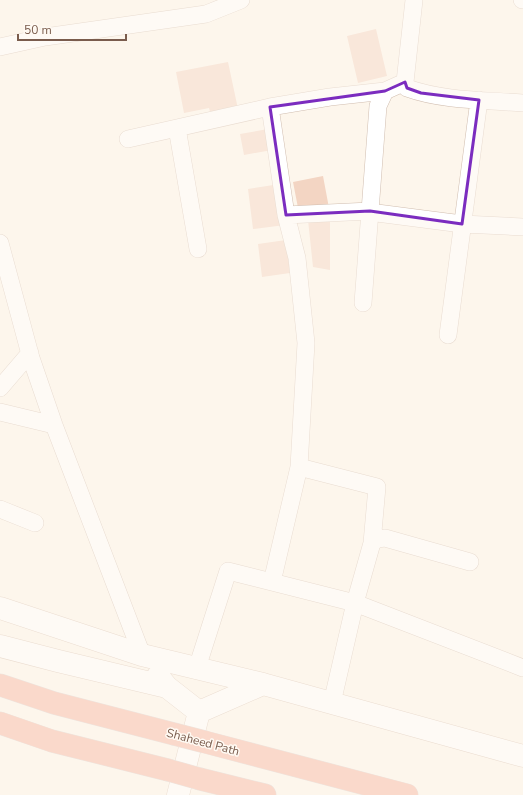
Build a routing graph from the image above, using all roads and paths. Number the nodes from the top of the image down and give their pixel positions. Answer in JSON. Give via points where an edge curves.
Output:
{"nodes":[{"id":1,"x":241,"y":0,"type":"edge"},
{"id":2,"x":414,"y":0,"type":"edge"},
{"id":3,"x":198,"y":8,"type":"edge"},
{"id":4,"x":0,"y":48,"type":"edge"},
{"id":5,"x":405,"y":82,"type":"junction"},
{"id":6,"x":385,"y":90,"type":"junction"},
{"id":7,"x":479,"y":100,"type":"junction"},
{"id":8,"x":523,"y":103,"type":"edge"},
{"id":9,"x":270,"y":108,"type":"junction"},
{"id":10,"x":177,"y":128,"type":"junction"},
{"id":11,"x":128,"y":139,"type":"dead end"},
{"id":12,"x":370,"y":211,"type":"junction"},
{"id":13,"x":286,"y":215,"type":"junction"},
{"id":14,"x":462,"y":224,"type":"junction"},
{"id":15,"x":523,"y":227,"type":"edge"},
{"id":16,"x":0,"y":243,"type":"edge"},
{"id":17,"x":198,"y":249,"type":"dead end"},
{"id":18,"x":4,"y":274,"type":"edge"},
{"id":19,"x":363,"y":303,"type":"dead end"},
{"id":20,"x":448,"y":335,"type":"dead end"},
{"id":21,"x":30,"y":353,"type":"junction"},
{"id":22,"x":0,"y":388,"type":"edge"},
{"id":23,"x":0,"y":412,"type":"edge"},
{"id":24,"x":54,"y":425,"type":"junction"},
{"id":25,"x":299,"y":467,"type":"junction"},
{"id":26,"x":0,"y":508,"type":"edge"},
{"id":27,"x":35,"y":523,"type":"dead end"},
{"id":28,"x":372,"y":543,"type":"junction"},
{"id":29,"x":470,"y":562,"type":"dead end"},
{"id":30,"x":272,"y":582,"type":"junction"},
{"id":31,"x":355,"y":603,"type":"junction"},
{"id":32,"x":0,"y":608,"type":"edge"},
{"id":33,"x":95,"y":639,"type":"junction"},
{"id":34,"x":0,"y":646,"type":"edge"},
{"id":35,"x":142,"y":655,"type":"junction"},
{"id":36,"x":85,"y":668,"type":"junction"},
{"id":37,"x":197,"y":668,"type":"junction"},
{"id":38,"x":523,"y":668,"type":"edge"},
{"id":39,"x":263,"y":684,"type":"junction"},
{"id":40,"x":0,"y":685,"type":"edge"},
{"id":41,"x":167,"y":687,"type":"junction"},
{"id":42,"x":332,"y":703,"type":"junction"},
{"id":43,"x":199,"y":712,"type":"junction"},
{"id":44,"x":0,"y":723,"type":"edge"},
{"id":45,"x":523,"y":756,"type":"edge"},
{"id":46,"x":178,"y":795,"type":"edge"},
{"id":47,"x":265,"y":795,"type":"edge"},
{"id":48,"x":407,"y":795,"type":"edge"}],
"edges":[{"from":1,"to":3,"type":"street","via":[[206,14]]},
{"from":2,"to":5,"type":"street"},
{"from":3,"to":4,"type":"street"},
{"from":5,"to":6,"type":"street"},
{"from":5,"to":7,"type":"street","via":[[407,88],[421,93]]},
{"from":6,"to":9,"type":"street"},
{"from":6,"to":12,"type":"street","via":[[378,106]]},
{"from":7,"to":8,"type":"street"},
{"from":7,"to":14,"type":"street"},
{"from":9,"to":10,"type":"street"},
{"from":9,"to":13,"type":"street"},
{"from":10,"to":11,"type":"street"},
{"from":10,"to":17,"type":"street"},
{"from":12,"to":13,"type":"street"},
{"from":12,"to":14,"type":"street"},
{"from":12,"to":19,"type":"street"},
{"from":13,"to":25,"type":"street","via":[[297,258],[306,343]]},
{"from":14,"to":15,"type":"street"},
{"from":14,"to":20,"type":"street"},
{"from":16,"to":18,"type":"street"},
{"from":18,"to":21,"type":"street"},
{"from":21,"to":22,"type":"street"},
{"from":21,"to":24,"type":"street"},
{"from":23,"to":24,"type":"street"},
{"from":24,"to":35,"type":"street"},
{"from":25,"to":28,"type":"street","via":[[377,486]]},
{"from":25,"to":30,"type":"street"},
{"from":26,"to":27,"type":"street"},
{"from":28,"to":29,"type":"street","via":[[384,538]]},
{"from":28,"to":31,"type":"street"},
{"from":30,"to":31,"type":"street"},
{"from":30,"to":37,"type":"street","via":[[228,571]]},
{"from":31,"to":38,"type":"street"},
{"from":31,"to":42,"type":"street"},
{"from":32,"to":33,"type":"street"},
{"from":33,"to":35,"type":"street"},
{"from":33,"to":36,"type":"street"},
{"from":34,"to":36,"type":"street"},
{"from":35,"to":37,"type":"street"},
{"from":35,"to":41,"type":"street"},
{"from":36,"to":41,"type":"street"},
{"from":37,"to":39,"type":"street"},
{"from":39,"to":42,"type":"street"},
{"from":39,"to":43,"type":"street"},
{"from":40,"to":48,"type":"highway","name":"Shaheed Path","bridge":true,"via":[[54,703]]},
{"from":41,"to":43,"type":"street"},
{"from":42,"to":45,"type":"street"},
{"from":43,"to":46,"type":"street"},
{"from":44,"to":47,"type":"highway","bridge":true,"via":[[52,741]]}]}
